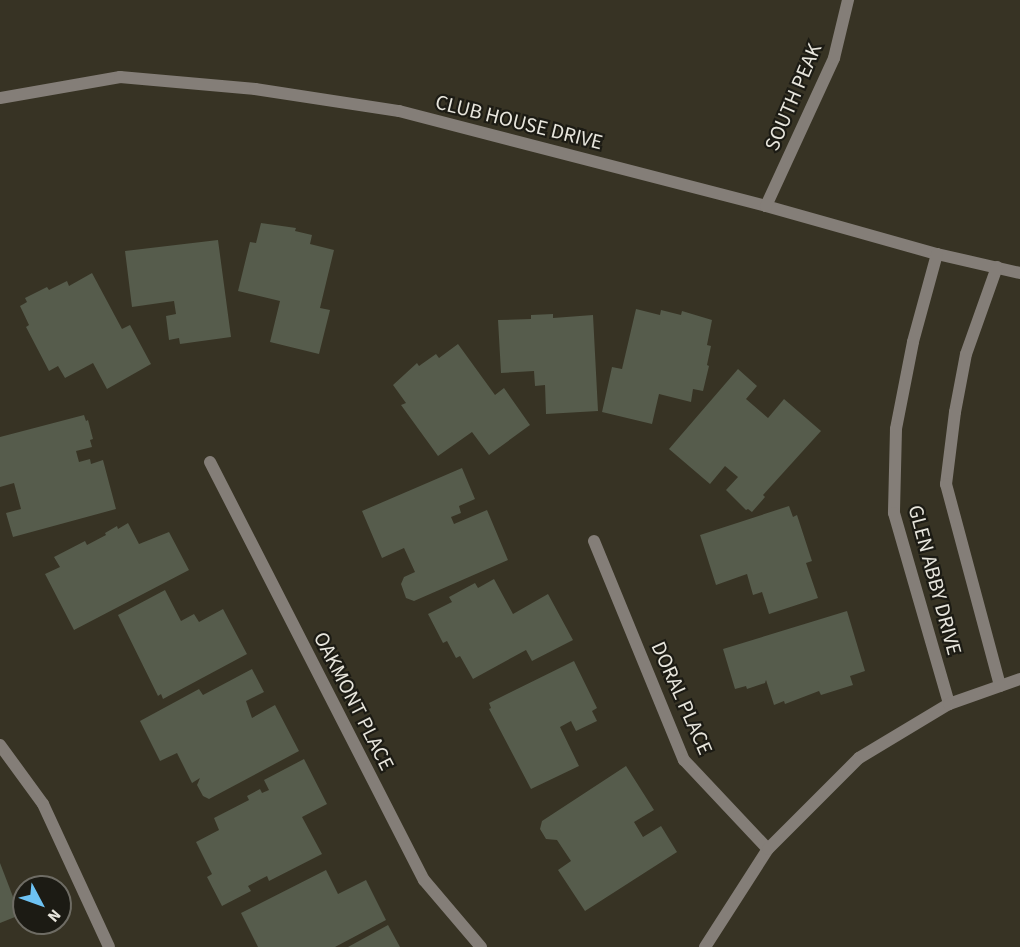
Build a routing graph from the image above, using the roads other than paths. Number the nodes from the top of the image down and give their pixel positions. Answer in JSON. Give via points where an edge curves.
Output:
{"nodes":[{"id":1,"x":848,"y":0,"type":"edge"},
{"id":2,"x":0,"y":98,"type":"edge"},
{"id":3,"x":766,"y":206,"type":"junction"},
{"id":4,"x":937,"y":254,"type":"junction"},
{"id":5,"x":997,"y":267,"type":"junction"},
{"id":6,"x":1020,"y":273,"type":"edge"},
{"id":7,"x":210,"y":462,"type":"dead end"},
{"id":8,"x":594,"y":541,"type":"dead end"},
{"id":9,"x":1020,"y":679,"type":"edge"},
{"id":10,"x":1000,"y":686,"type":"junction"},
{"id":11,"x":949,"y":704,"type":"junction"},
{"id":12,"x":0,"y":745,"type":"edge"},
{"id":13,"x":768,"y":849,"type":"junction"},
{"id":14,"x":108,"y":947,"type":"edge"},
{"id":15,"x":481,"y":947,"type":"edge"},
{"id":16,"x":705,"y":947,"type":"edge"}],
"edges":[{"from":1,"to":3,"type":"street","name":"SOUTH PEAK","via":[[834,58]]},
{"from":2,"to":3,"type":"street","name":"CLUB HOUSE DRIVE","via":[[120,77],[255,89],[399,111]]},
{"from":3,"to":4,"type":"street","name":"CLUB HOUSE DRIVE"},
{"from":4,"to":5,"type":"street","name":"CLUB HOUSE DRIVE"},
{"from":4,"to":11,"type":"street","name":"GLEN ABBY DRIVE","via":[[913,342],[896,429],[894,513]]},
{"from":5,"to":6,"type":"street","name":"CLUB HOUSE DRIVE"},
{"from":5,"to":10,"type":"street","name":"GLEN ABBY DRIVE","via":[[966,354],[946,484]]},
{"from":7,"to":15,"type":"street","name":"OAKMONT PLACE","via":[[424,880]]},
{"from":8,"to":13,"type":"street","name":"DORAL PLACE","via":[[684,760]]},
{"from":9,"to":10,"type":"street"},
{"from":10,"to":11,"type":"street"},
{"from":11,"to":13,"type":"street","via":[[859,758]]},
{"from":12,"to":14,"type":"street","via":[[43,804]]},
{"from":13,"to":16,"type":"street"}]}
